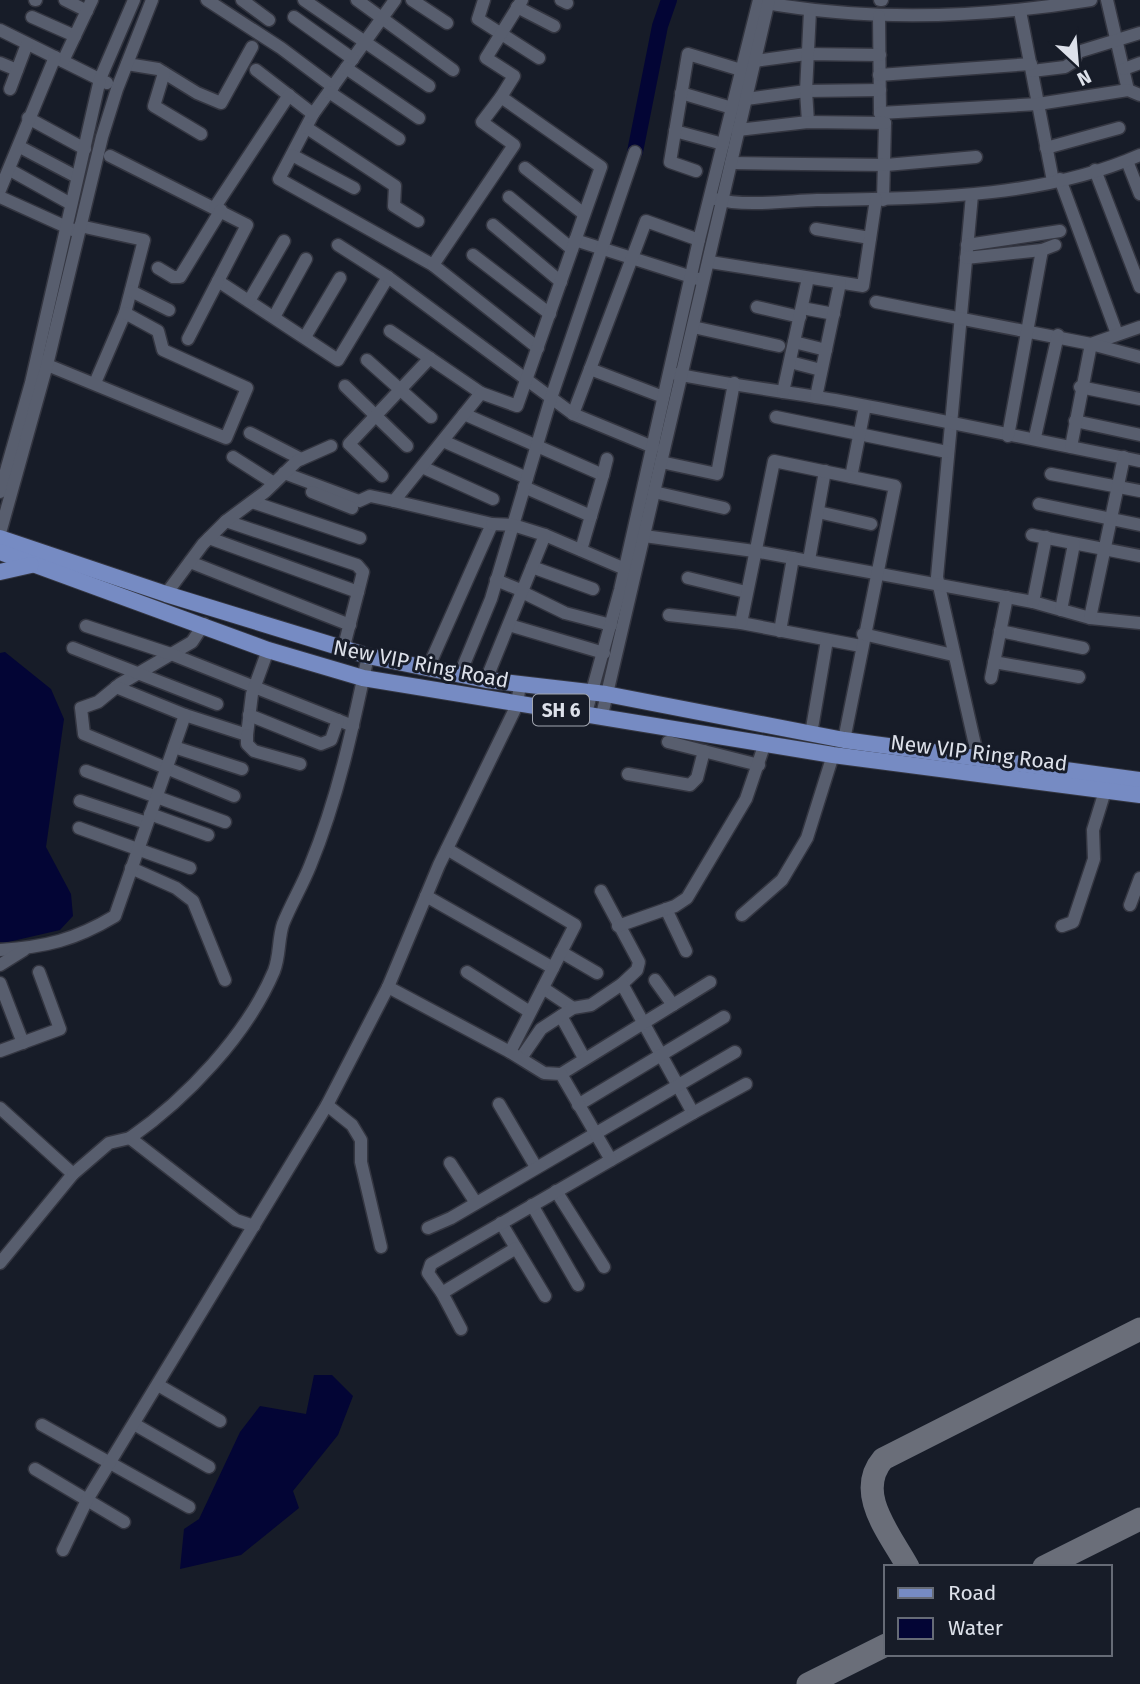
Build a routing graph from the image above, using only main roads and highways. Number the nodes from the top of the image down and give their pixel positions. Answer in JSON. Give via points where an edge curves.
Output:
{"nodes":[{"id":1,"x":0,"y":535,"type":"edge"},
{"id":2,"x":0,"y":552,"type":"edge"},
{"id":3,"x":34,"y":564,"type":"junction"},
{"id":4,"x":0,"y":572,"type":"edge"},
{"id":5,"x":1140,"y":780,"type":"edge"},
{"id":6,"x":1140,"y":795,"type":"edge"}],
"edges":[{"from":1,"to":5,"type":"main road","name":"New VIP Ring Road","number":"SH 6","via":[[166,594],[368,656],[486,680],[600,693],[844,740]]},
{"from":2,"to":3,"type":"main road","name":"New VIP Ring Road","number":"SH 6"},
{"from":3,"to":4,"type":"main road"},
{"from":3,"to":6,"type":"main road","name":"New VIP Ring Road","number":"SH 6","via":[[268,650],[363,678],[833,755]]}]}
